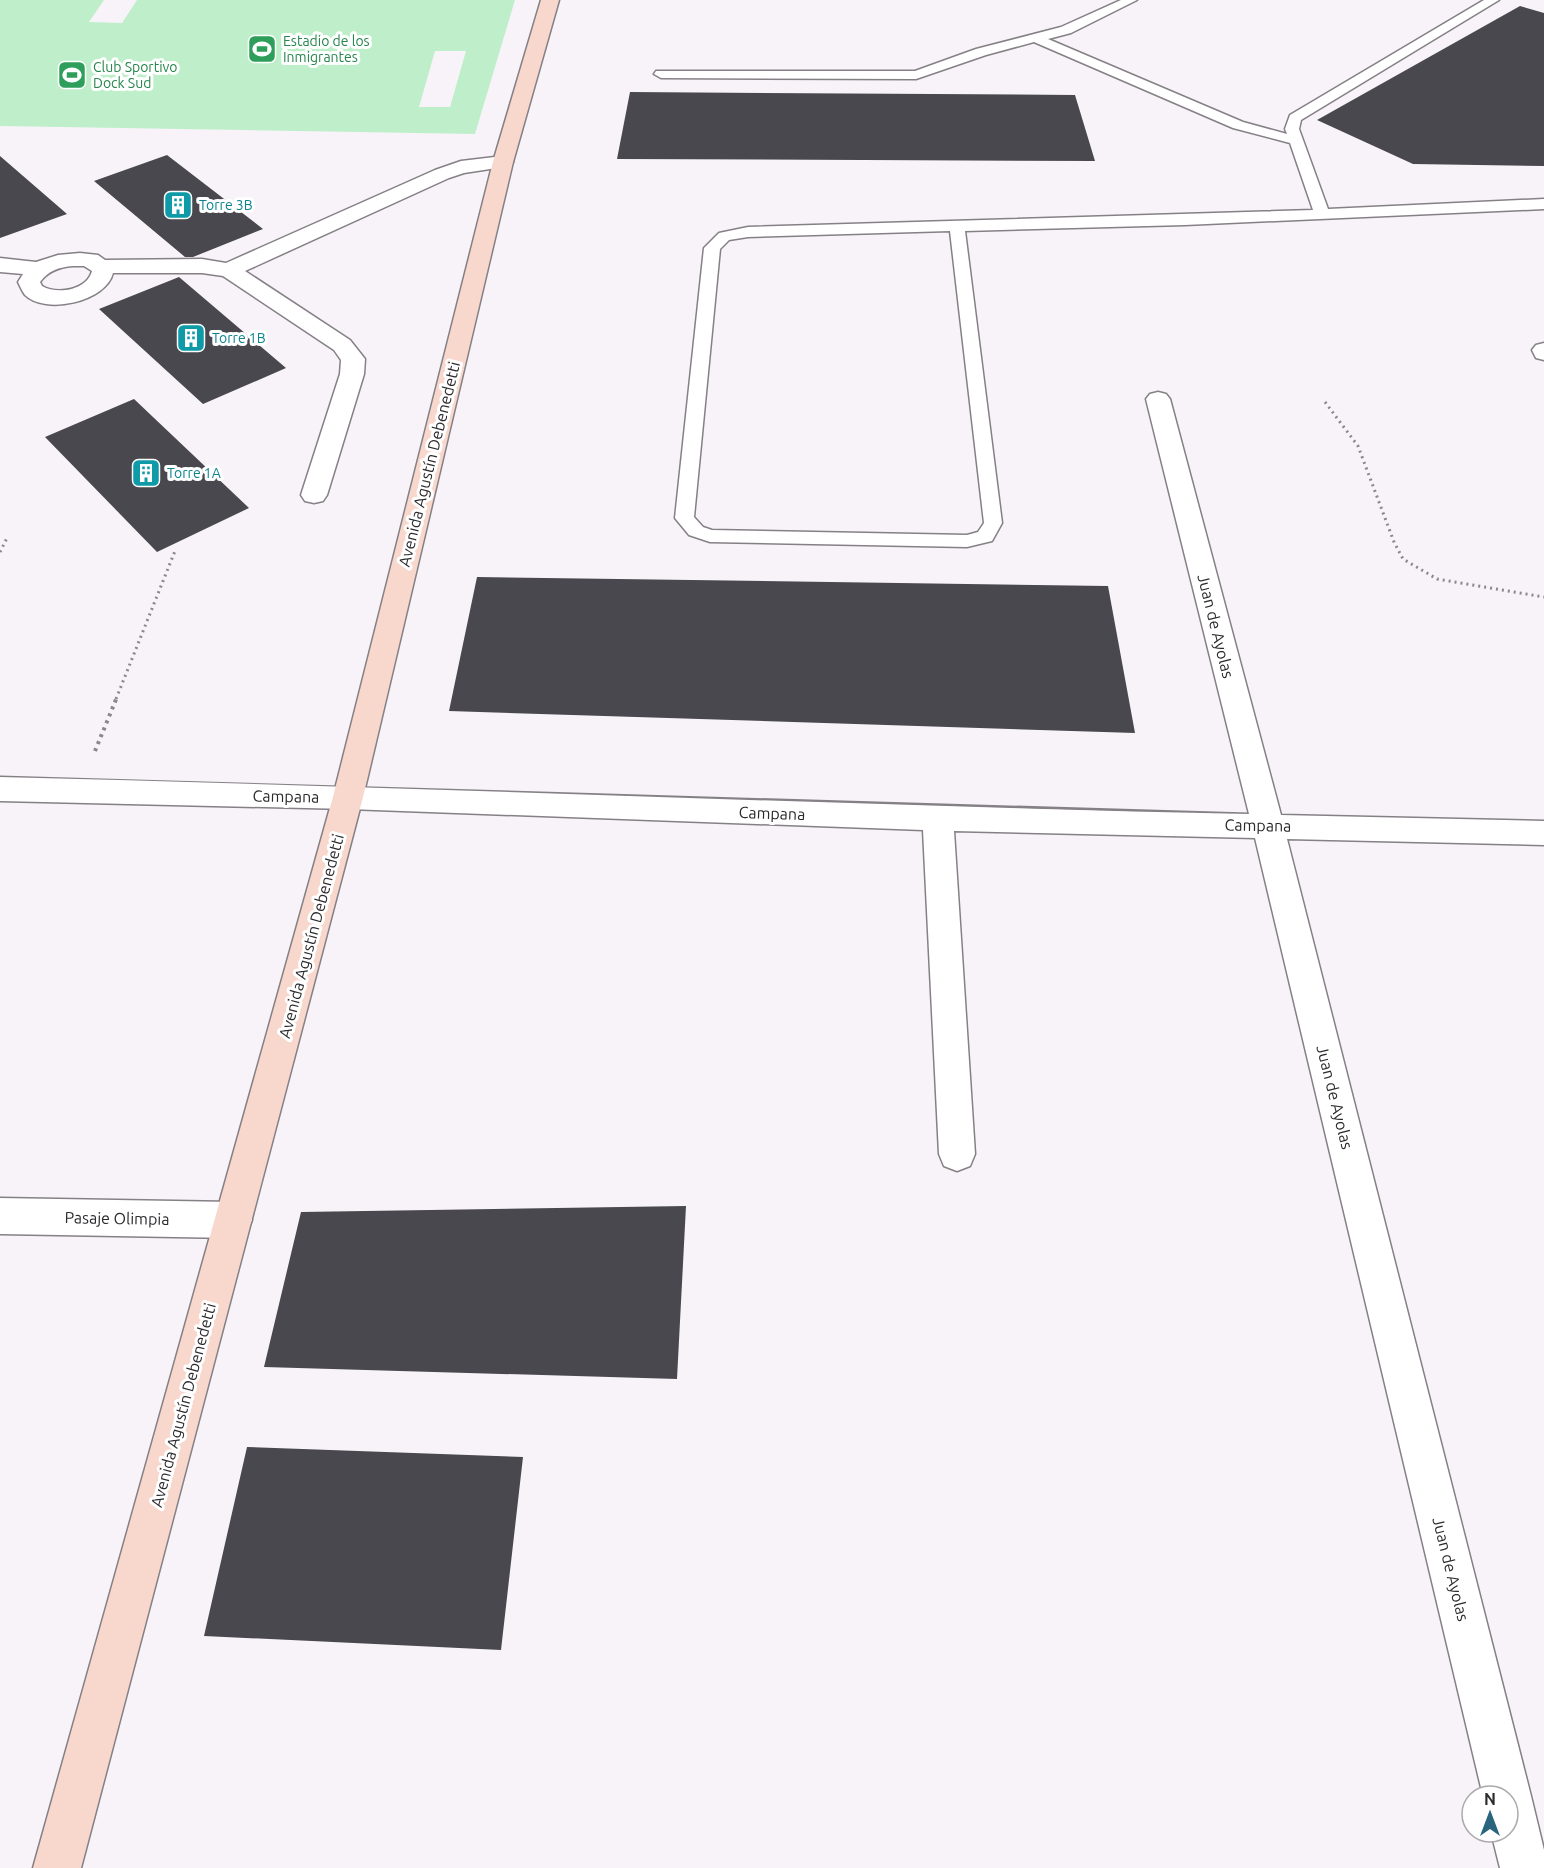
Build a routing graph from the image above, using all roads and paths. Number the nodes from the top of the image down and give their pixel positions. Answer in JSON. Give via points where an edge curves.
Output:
{"nodes":[{"id":1,"x":550,"y":0,"type":"edge"},
{"id":2,"x":1131,"y":0,"type":"edge"},
{"id":3,"x":1493,"y":0,"type":"edge"},
{"id":4,"x":1035,"y":38,"type":"junction"},
{"id":5,"x":660,"y":74,"type":"dead end"},
{"id":6,"x":1297,"y":141,"type":"junction"},
{"id":7,"x":503,"y":162,"type":"junction"},
{"id":8,"x":1544,"y":204,"type":"edge"},
{"id":9,"x":1322,"y":214,"type":"junction"},
{"id":10,"x":957,"y":226,"type":"junction"},
{"id":11,"x":0,"y":265,"type":"edge"},
{"id":12,"x":102,"y":267,"type":"junction"},
{"id":13,"x":40,"y":269,"type":"junction"},
{"id":14,"x":230,"y":270,"type":"junction"},
{"id":15,"x":1158,"y":399,"type":"dead end"},
{"id":16,"x":1324,"y":402,"type":"dead end"},
{"id":17,"x":314,"y":495,"type":"dead end"},
{"id":18,"x":7,"y":538,"type":"dead end"},
{"id":19,"x":175,"y":551,"type":"dead end"},
{"id":20,"x":0,"y":552,"type":"edge"},
{"id":21,"x":1544,"y":597,"type":"edge"},
{"id":22,"x":0,"y":789,"type":"edge"},
{"id":23,"x":79,"y":791,"type":"junction"},
{"id":24,"x":348,"y":797,"type":"junction"},
{"id":25,"x":938,"y":819,"type":"junction"},
{"id":26,"x":1268,"y":826,"type":"junction"},
{"id":27,"x":1544,"y":833,"type":"edge"},
{"id":28,"x":957,"y":1154,"type":"dead end"},
{"id":29,"x":0,"y":1216,"type":"edge"},
{"id":30,"x":233,"y":1220,"type":"junction"},
{"id":31,"x":1504,"y":1784,"type":"edge"},
{"id":32,"x":1518,"y":1844,"type":"edge"},
{"id":33,"x":57,"y":1868,"type":"edge"},
{"id":34,"x":1524,"y":1868,"type":"edge"}],
"edges":[{"from":1,"to":7,"type":"main road","name":"Avenida Agustín Debenedetti"},
{"from":2,"to":4,"type":"lane","via":[[1074,27]]},
{"from":3,"to":6,"type":"lane","via":[[1295,118],[1292,129]]},
{"from":4,"to":5,"type":"lane","via":[[916,75]]},
{"from":4,"to":6,"type":"lane","via":[[1238,125]]},
{"from":6,"to":9,"type":"lane"},
{"from":7,"to":14,"type":"street","via":[[461,167],[442,174]]},
{"from":7,"to":24,"type":"main road","name":"Avenida Agustín Debenedetti"},
{"from":8,"to":9,"type":"lane"},
{"from":9,"to":10,"type":"lane"},
{"from":10,"to":10,"type":"lane","via":[[748,232],[724,236],[712,248],[684,518],[696,531],[710,536],[967,541],[985,537],[993,523]]},
{"from":11,"to":13,"type":"street"},
{"from":12,"to":13,"type":"street","via":[[90,260],[69,259]]},
{"from":12,"to":13,"type":"street","via":[[104,275],[92,288],[56,298],[30,288],[29,282]]},
{"from":12,"to":14,"type":"street","via":[[202,266]]},
{"from":14,"to":17,"type":"street","via":[[342,345],[353,359],[352,374]]},
{"from":15,"to":26,"type":"street","name":"Juan de Ayolas"},
{"from":16,"to":21,"type":"path","via":[[1358,446],[1403,560],[1437,579]]},
{"from":18,"to":20,"type":"path"},
{"from":19,"to":23,"type":"path"},
{"from":22,"to":23,"type":"street","name":"Campana"},
{"from":23,"to":24,"type":"street","name":"Campana"},
{"from":24,"to":25,"type":"street","name":"Campana"},
{"from":24,"to":30,"type":"main road","name":"Avenida Agustín Debenedetti"},
{"from":25,"to":26,"type":"street","name":"Campana"},
{"from":25,"to":28,"type":"street"},
{"from":26,"to":27,"type":"street","name":"Campana"},
{"from":26,"to":31,"type":"street","name":"Juan de Ayolas"},
{"from":29,"to":30,"type":"street","name":"Pasaje Olimpia"},
{"from":30,"to":33,"type":"main road","name":"Avenida Agustín Debenedetti"},
{"from":32,"to":34,"type":"street"}]}
